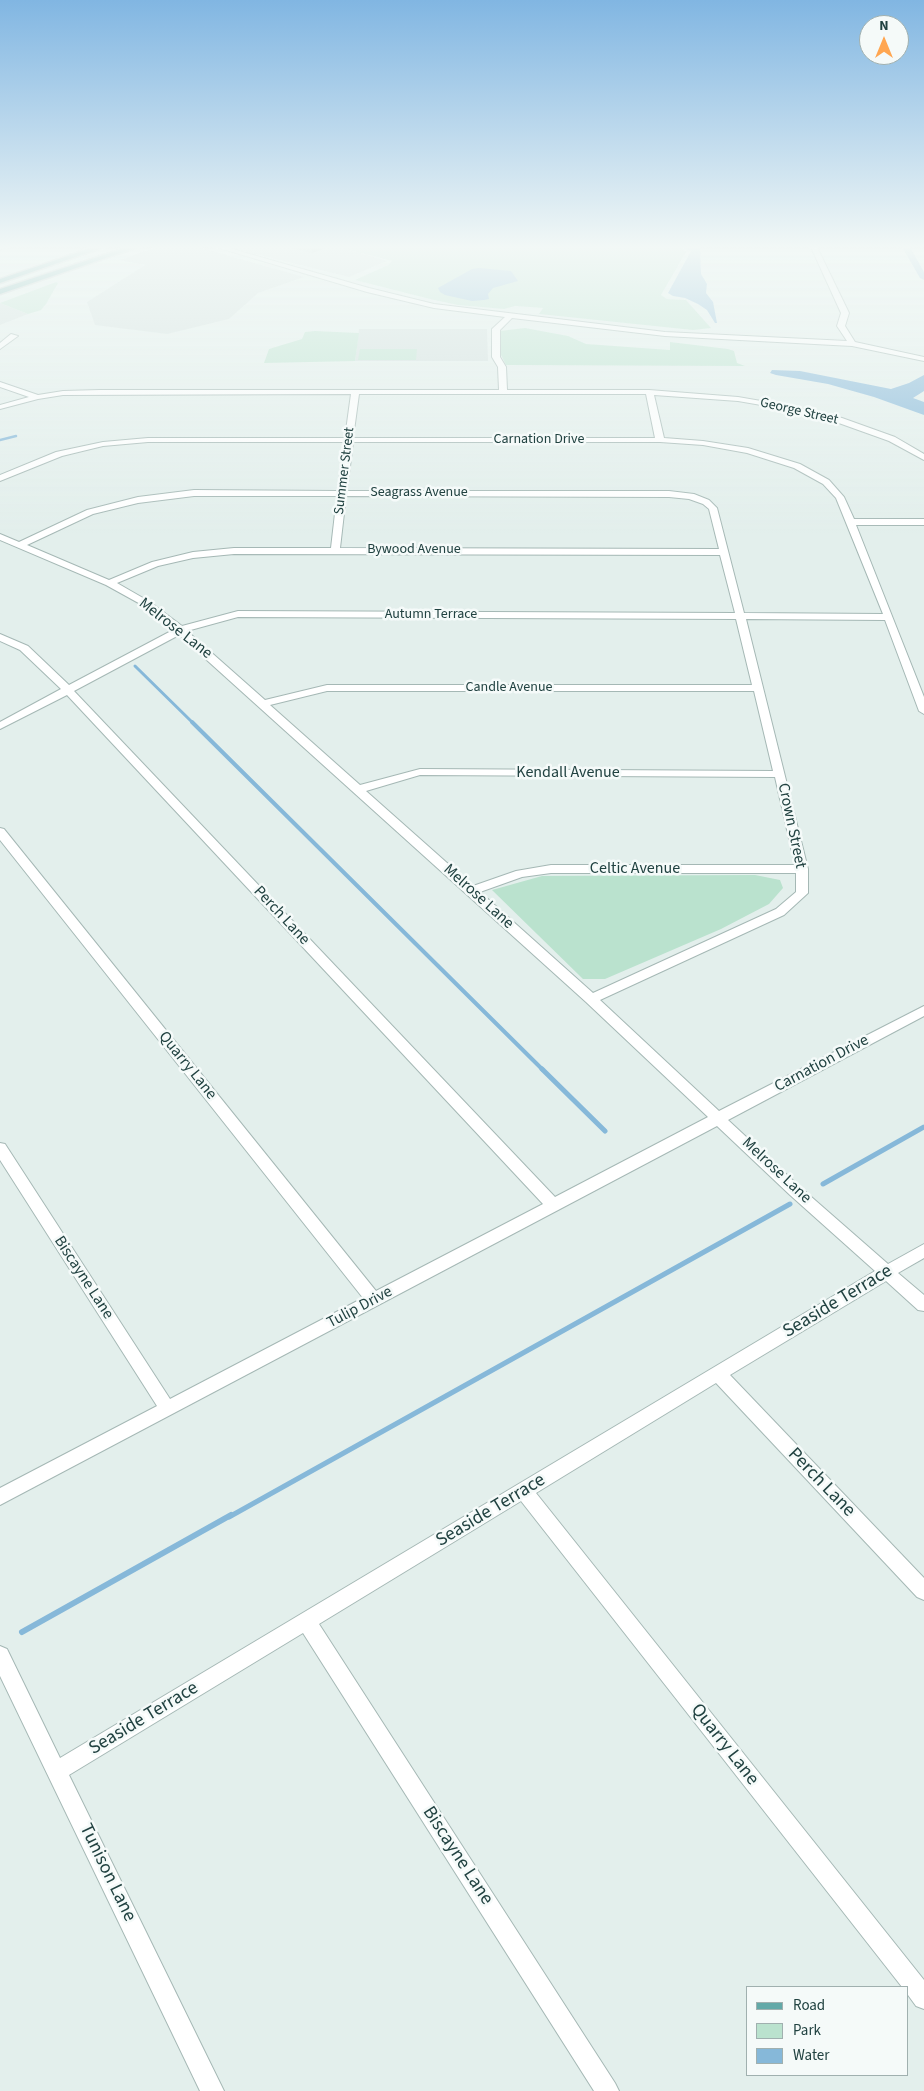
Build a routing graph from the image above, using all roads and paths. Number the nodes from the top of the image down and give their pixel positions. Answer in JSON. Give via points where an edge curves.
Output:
{"nodes":[{"id":1,"x":496,"y":343,"type":"edge"},
{"id":2,"x":825,"y":343,"type":"edge"},
{"id":3,"x":852,"y":344,"type":"joint"},
{"id":4,"x":924,"y":359,"type":"edge"},
{"id":5,"x":0,"y":384,"type":"edge"},
{"id":6,"x":355,"y":392,"type":"junction"},
{"id":7,"x":503,"y":392,"type":"junction"},
{"id":8,"x":648,"y":392,"type":"junction"},
{"id":9,"x":37,"y":397,"type":"junction"},
{"id":10,"x":0,"y":407,"type":"edge"},
{"id":11,"x":348,"y":440,"type":"junction"},
{"id":12,"x":660,"y":440,"type":"junction"},
{"id":13,"x":924,"y":457,"type":"edge"},
{"id":14,"x":0,"y":478,"type":"edge"},
{"id":15,"x":343,"y":493,"type":"junction"},
{"id":16,"x":852,"y":522,"type":"junction"},
{"id":17,"x":924,"y":522,"type":"edge"},
{"id":18,"x":0,"y":537,"type":"edge"},
{"id":19,"x":19,"y":545,"type":"junction"},
{"id":20,"x":335,"y":550,"type":"junction"},
{"id":21,"x":725,"y":552,"type":"junction"},
{"id":22,"x":109,"y":583,"type":"junction"},
{"id":23,"x":741,"y":616,"type":"junction"},
{"id":24,"x":889,"y":617,"type":"junction"},
{"id":25,"x":180,"y":630,"type":"junction"},
{"id":26,"x":0,"y":637,"type":"edge"},
{"id":27,"x":757,"y":688,"type":"junction"},
{"id":28,"x":68,"y":690,"type":"junction"},
{"id":29,"x":263,"y":704,"type":"junction"},
{"id":30,"x":924,"y":710,"type":"edge"},
{"id":31,"x":0,"y":726,"type":"edge"},
{"id":32,"x":780,"y":774,"type":"junction"},
{"id":33,"x":359,"y":789,"type":"junction"},
{"id":34,"x":0,"y":832,"type":"edge"},
{"id":35,"x":802,"y":869,"type":"junction"},
{"id":36,"x":471,"y":891,"type":"junction"},
{"id":37,"x":592,"y":999,"type":"junction"},
{"id":38,"x":924,"y":1010,"type":"edge"},
{"id":39,"x":720,"y":1118,"type":"junction"},
{"id":40,"x":0,"y":1148,"type":"edge"},
{"id":41,"x":554,"y":1206,"type":"junction"},
{"id":42,"x":924,"y":1250,"type":"edge"},
{"id":43,"x":887,"y":1272,"type":"junction"},
{"id":44,"x":374,"y":1301,"type":"junction"},
{"id":45,"x":924,"y":1305,"type":"edge"},
{"id":46,"x":718,"y":1374,"type":"junction"},
{"id":47,"x":167,"y":1408,"type":"junction"},
{"id":48,"x":524,"y":1491,"type":"junction"},
{"id":49,"x":0,"y":1497,"type":"edge"},
{"id":50,"x":924,"y":1591,"type":"edge"},
{"id":51,"x":306,"y":1621,"type":"junction"},
{"id":52,"x":0,"y":1655,"type":"edge"},
{"id":53,"x":57,"y":1771,"type":"junction"},
{"id":54,"x":924,"y":1998,"type":"edge"},
{"id":55,"x":212,"y":2091,"type":"edge"},
{"id":56,"x":607,"y":2091,"type":"edge"}],
"edges":[{"from":1,"to":7,"type":"street","via":[[496,357],[502,367]]},
{"from":2,"to":3,"type":"street"},
{"from":3,"to":4,"type":"street"},
{"from":5,"to":9,"type":"street"},
{"from":6,"to":7,"type":"street","name":"George Street"},
{"from":6,"to":9,"type":"street","name":"George Street","via":[[100,392]]},
{"from":6,"to":11,"type":"street","name":"Summer Street"},
{"from":7,"to":8,"type":"street","name":"George Street"},
{"from":8,"to":12,"type":"street"},
{"from":8,"to":13,"type":"street","name":"George Street","via":[[738,399],[790,408],[839,420],[892,439]]},
{"from":9,"to":10,"type":"street","name":"George Street"},
{"from":11,"to":12,"type":"street","name":"Carnation Drive"},
{"from":11,"to":14,"type":"street","name":"Carnation Drive","via":[[148,440],[103,444],[58,454]]},
{"from":11,"to":15,"type":"street","name":"Summer Street"},
{"from":12,"to":16,"type":"street","name":"Carnation Drive","via":[[748,451],[797,466],[826,482],[840,497]]},
{"from":15,"to":19,"type":"street","name":"Seagrass Avenue","via":[[194,493],[138,500],[90,512]]},
{"from":15,"to":20,"type":"street","name":"Summer Street"},
{"from":15,"to":21,"type":"street","name":"Seagrass Avenue","via":[[691,496],[713,508]]},
{"from":16,"to":17,"type":"street"},
{"from":16,"to":24,"type":"street","name":"Carnation Drive"},
{"from":18,"to":19,"type":"street","name":"Melrose Lane"},
{"from":19,"to":22,"type":"street","name":"Melrose Lane"},
{"from":20,"to":21,"type":"street","name":"Bywood Avenue"},
{"from":20,"to":22,"type":"street","name":"Bywood Avenue","via":[[234,551],[193,555],[154,564]]},
{"from":21,"to":23,"type":"street","name":"Seagrass Avenue"},
{"from":22,"to":25,"type":"street","name":"Melrose Lane","via":[[147,604]]},
{"from":23,"to":24,"type":"street","name":"Autumn Terrace"},
{"from":23,"to":25,"type":"street","name":"Autumn Terrace","via":[[238,614]]},
{"from":23,"to":27,"type":"street","name":"Crown Street"},
{"from":24,"to":30,"type":"street","name":"Carnation Drive"},
{"from":25,"to":28,"type":"street","name":"Autumn Terrace"},
{"from":25,"to":29,"type":"street","name":"Melrose Lane"},
{"from":26,"to":28,"type":"street","name":"Perch Lane","via":[[24,648]]},
{"from":27,"to":29,"type":"street","name":"Candle Avenue","via":[[327,688]]},
{"from":27,"to":32,"type":"street","name":"Crown Street"},
{"from":28,"to":31,"type":"street","name":"Autumn Terrace"},
{"from":28,"to":41,"type":"street","name":"Perch Lane"},
{"from":29,"to":33,"type":"street","name":"Melrose Lane"},
{"from":32,"to":33,"type":"street","name":"Kendall Avenue","via":[[420,772]]},
{"from":32,"to":35,"type":"street","name":"Crown Street"},
{"from":33,"to":36,"type":"street","name":"Melrose Lane"},
{"from":34,"to":44,"type":"street","name":"Quarry Lane"},
{"from":35,"to":36,"type":"street","name":"Celtic Avenue","via":[[551,869],[520,874]]},
{"from":35,"to":37,"type":"street","name":"Crown Street","via":[[802,893],[780,912]]},
{"from":36,"to":37,"type":"street","name":"Melrose Lane"},
{"from":37,"to":39,"type":"street","name":"Melrose Lane"},
{"from":38,"to":39,"type":"street","name":"Carnation Drive"},
{"from":39,"to":41,"type":"street","name":"Tulip Drive"},
{"from":39,"to":43,"type":"street","name":"Melrose Lane","via":[[795,1191]]},
{"from":40,"to":47,"type":"street","name":"Biscayne Lane"},
{"from":41,"to":44,"type":"street","name":"Tulip Drive"},
{"from":42,"to":43,"type":"street","name":"Seaside Terrace"},
{"from":43,"to":45,"type":"street","name":"Melrose Lane"},
{"from":43,"to":46,"type":"street","name":"Seaside Terrace"},
{"from":44,"to":47,"type":"street","name":"Tulip Drive"},
{"from":46,"to":48,"type":"street","name":"Seaside Terrace"},
{"from":46,"to":50,"type":"street","name":"Perch Lane"},
{"from":47,"to":49,"type":"street","name":"Tulip Drive"},
{"from":48,"to":51,"type":"street","name":"Seaside Terrace"},
{"from":48,"to":54,"type":"street","name":"Quarry Lane"},
{"from":51,"to":53,"type":"street","name":"Seaside Terrace"},
{"from":51,"to":56,"type":"street","name":"Biscayne Lane"},
{"from":52,"to":53,"type":"street","name":"Tunison Lane"},
{"from":53,"to":55,"type":"street","name":"Tunison Lane"}]}
